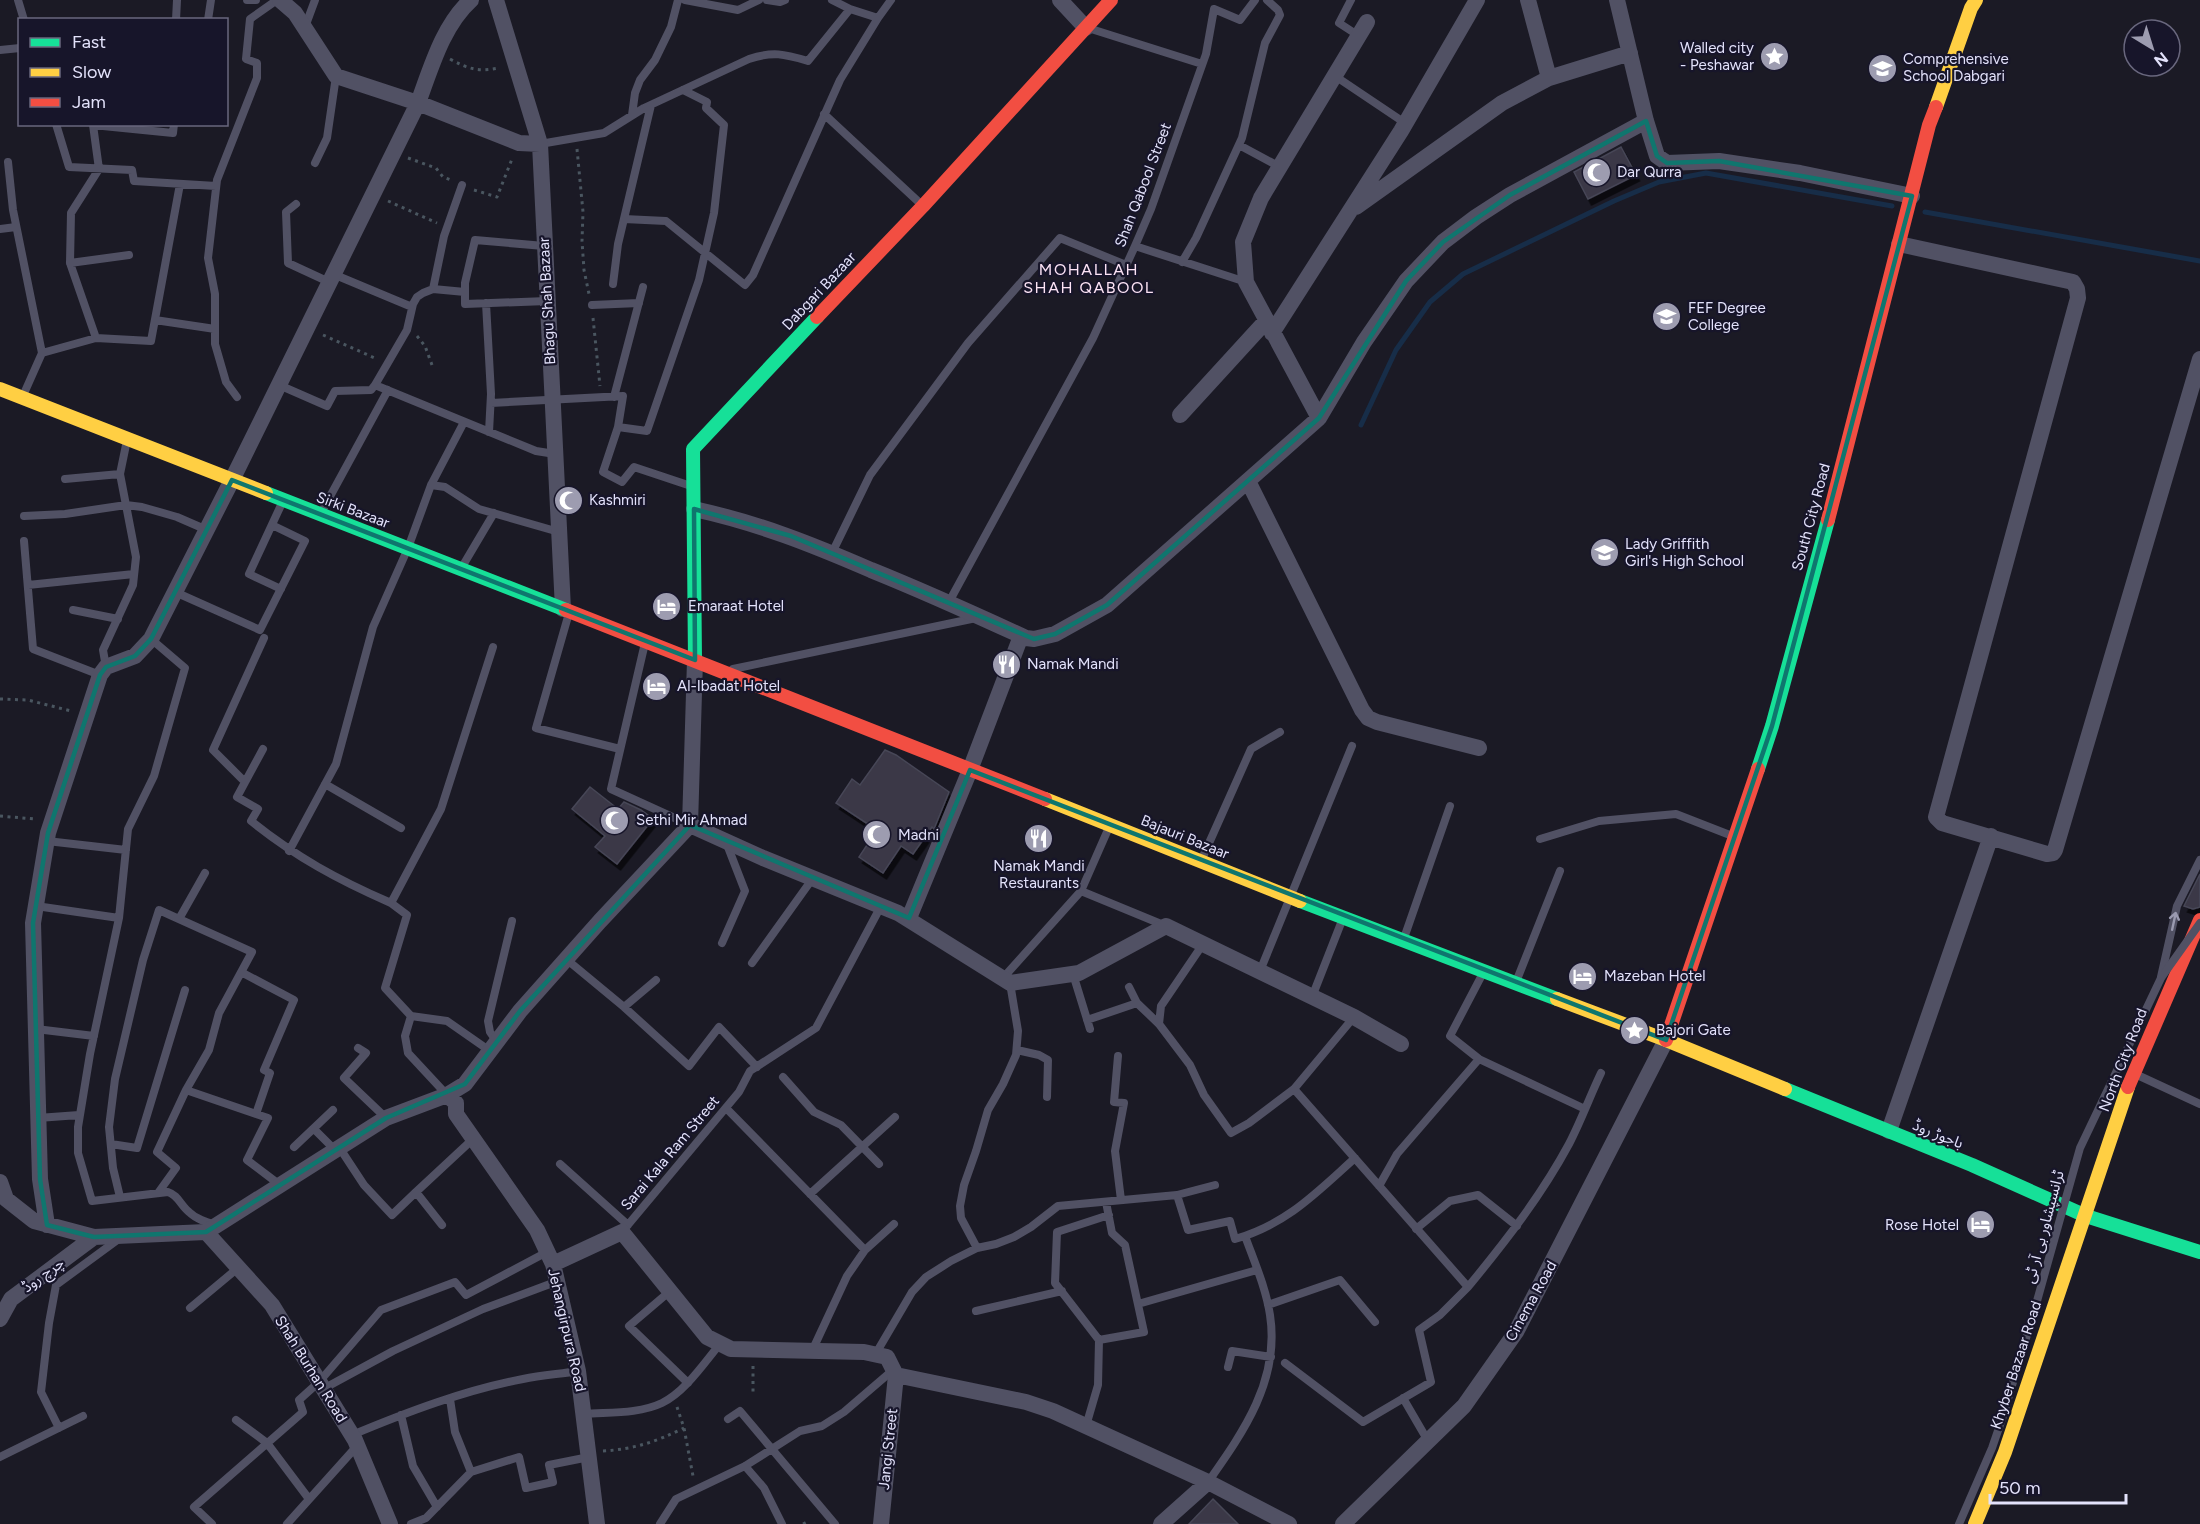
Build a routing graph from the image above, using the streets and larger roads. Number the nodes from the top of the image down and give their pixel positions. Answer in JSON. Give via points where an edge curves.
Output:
{"nodes":[{"id":1,"x":279,"y":0,"type":"edge"},
{"id":2,"x":471,"y":0,"type":"edge"},
{"id":3,"x":1060,"y":0,"type":"edge"},
{"id":4,"x":1111,"y":0,"type":"edge"},
{"id":5,"x":1477,"y":0,"type":"edge"},
{"id":6,"x":1529,"y":0,"type":"edge"},
{"id":7,"x":1617,"y":0,"type":"edge"},
{"id":8,"x":498,"y":1,"type":"edge"},
{"id":9,"x":1973,"y":3,"type":"edge"},
{"id":10,"x":1086,"y":28,"type":"junction"},
{"id":11,"x":1363,"y":29,"type":"road end"},
{"id":12,"x":1630,"y":53,"type":"junction"},
{"id":13,"x":1549,"y":78,"type":"junction"},
{"id":14,"x":418,"y":103,"type":"junction"},
{"id":15,"x":1646,"y":121,"type":"junction"},
{"id":16,"x":540,"y":144,"type":"junction"},
{"id":17,"x":1912,"y":196,"type":"junction"},
{"id":18,"x":1351,"y":210,"type":"junction"},
{"id":19,"x":1899,"y":244,"type":"junction"},
{"id":20,"x":1269,"y":327,"type":"junction"},
{"id":21,"x":2200,"y":358,"type":"edge"},
{"id":22,"x":0,"y":389,"type":"edge"},
{"id":23,"x":1180,"y":416,"type":"dead end"},
{"id":24,"x":1319,"y":418,"type":"junction"},
{"id":25,"x":232,"y":480,"type":"junction"},
{"id":26,"x":1248,"y":481,"type":"junction"},
{"id":27,"x":694,"y":509,"type":"junction"},
{"id":28,"x":566,"y":610,"type":"junction"},
{"id":29,"x":1021,"y":636,"type":"junction"},
{"id":30,"x":694,"y":660,"type":"junction"},
{"id":31,"x":1479,"y":748,"type":"dead end"},
{"id":32,"x":970,"y":770,"type":"junction"},
{"id":33,"x":690,"y":825,"type":"junction"},
{"id":34,"x":1991,"y":836,"type":"junction"},
{"id":35,"x":909,"y":918,"type":"junction"},
{"id":36,"x":2200,"y":922,"type":"edge"},
{"id":37,"x":1666,"y":1040,"type":"junction"},
{"id":38,"x":1401,"y":1044,"type":"dead end"},
{"id":39,"x":447,"y":1095,"type":"junction"},
{"id":40,"x":1889,"y":1131,"type":"junction"},
{"id":41,"x":0,"y":1182,"type":"edge"},
{"id":42,"x":2086,"y":1216,"type":"junction"},
{"id":43,"x":47,"y":1225,"type":"junction"},
{"id":44,"x":211,"y":1229,"type":"junction"},
{"id":45,"x":94,"y":1238,"type":"junction"},
{"id":46,"x":2200,"y":1252,"type":"edge"},
{"id":47,"x":550,"y":1258,"type":"junction"},
{"id":48,"x":0,"y":1319,"type":"edge"},
{"id":49,"x":894,"y":1372,"type":"junction"},
{"id":50,"x":1208,"y":1482,"type":"junction"},
{"id":51,"x":878,"y":1522,"type":"edge"},
{"id":52,"x":387,"y":1523,"type":"edge"},
{"id":53,"x":597,"y":1524,"type":"edge"},
{"id":54,"x":1161,"y":1524,"type":"edge"},
{"id":55,"x":1289,"y":1524,"type":"edge"},
{"id":56,"x":1343,"y":1524,"type":"edge"},
{"id":57,"x":1976,"y":1524,"type":"edge"}],
"edges":[{"from":1,"to":14,"type":"street","via":[[295,13],[336,76]]},
{"from":2,"to":14,"type":"street","via":[[460,10],[438,52]]},
{"from":3,"to":10,"type":"street"},
{"from":4,"to":10,"type":"main road","name":"Dabgari Bazaar"},
{"from":5,"to":18,"type":"street"},
{"from":6,"to":13,"type":"street"},
{"from":7,"to":12,"type":"street"},
{"from":8,"to":16,"type":"street","name":"Bhagu Shah Bazaar"},
{"from":9,"to":17,"type":"main road","name":"South City Road","via":[[1929,125]]},
{"from":10,"to":27,"type":"main road","name":"Dabgari Bazaar","via":[[693,449]]},
{"from":11,"to":20,"type":"street","via":[[1261,198],[1242,242],[1246,282]]},
{"from":12,"to":13,"type":"street"},
{"from":12,"to":15,"type":"street"},
{"from":13,"to":18,"type":"street","via":[[1502,103]]},
{"from":14,"to":16,"type":"street","via":[[519,143]]},
{"from":14,"to":25,"type":"street"},
{"from":15,"to":17,"type":"street","via":[[1657,156],[1667,163],[1719,161]]},
{"from":15,"to":24,"type":"street","via":[[1510,195],[1443,242],[1400,289]]},
{"from":16,"to":28,"type":"street","name":"Bhagu Shah Bazaar"},
{"from":17,"to":19,"type":"main road","name":"South City Road"},
{"from":18,"to":20,"type":"street"},
{"from":19,"to":34,"type":"street","via":[[2073,282],[2077,289],[2078,298],[1936,818]]},
{"from":19,"to":37,"type":"main road","name":"South City Road","via":[[1772,726]]},
{"from":20,"to":23,"type":"street"},
{"from":20,"to":24,"type":"street"},
{"from":21,"to":34,"type":"street","via":[[2055,850],[2047,854]]},
{"from":22,"to":25,"type":"main road","name":"Sirki Bazaar"},
{"from":24,"to":26,"type":"street"},
{"from":25,"to":28,"type":"main road","name":"Sirki Bazaar"},
{"from":25,"to":43,"type":"street","via":[[151,639],[135,656],[103,671],[46,841],[33,923],[40,1179]]},
{"from":26,"to":29,"type":"street","via":[[1107,605],[1055,634],[1034,639]]},
{"from":26,"to":31,"type":"street","via":[[1368,718]]},
{"from":27,"to":29,"type":"street","via":[[791,536]]},
{"from":27,"to":30,"type":"main road","name":"Dabgari Bazaar"},
{"from":28,"to":30,"type":"main road","name":"Sirki Bazaar"},
{"from":29,"to":32,"type":"street"},
{"from":30,"to":32,"type":"main road","name":"Bajauri Bazaar"},
{"from":30,"to":33,"type":"street"},
{"from":32,"to":35,"type":"street"},
{"from":32,"to":37,"type":"main road","name":"Bajauri Bazaar","via":[[1403,942]]},
{"from":33,"to":35,"type":"street"},
{"from":33,"to":39,"type":"street","via":[[520,1011],[465,1084]]},
{"from":34,"to":40,"type":"street"},
{"from":35,"to":38,"type":"street","via":[[1006,981],[1079,973],[1166,926],[1354,1017]]},
{"from":36,"to":42,"type":"main road","name":"North City Road","via":[[2133,1073]]},
{"from":37,"to":40,"type":"main road","name":"باجوڑ روڈ"},
{"from":37,"to":56,"type":"street","name":"Cinema Road","via":[[1516,1332],[1464,1406]]},
{"from":39,"to":44,"type":"street","via":[[386,1118]]},
{"from":39,"to":47,"type":"street","name":"Jehangirpura Road","via":[[456,1103],[456,1114],[537,1230]]},
{"from":40,"to":42,"type":"main road","name":"باجوڑ روڈ"},
{"from":41,"to":43,"type":"street","via":[[6,1199],[34,1221]]},
{"from":42,"to":46,"type":"main road","name":"باجوڑ روڈ"},
{"from":42,"to":57,"type":"main road","name":"Khyber Bazaar Road","via":[[2005,1452]]},
{"from":43,"to":45,"type":"street"},
{"from":44,"to":45,"type":"street"},
{"from":44,"to":52,"type":"street","name":"Shah Burhan Road","via":[[238,1268],[272,1305],[355,1440]]},
{"from":45,"to":48,"type":"street","name":"چرچ روڈ","via":[[11,1299]]},
{"from":47,"to":49,"type":"street","via":[[625,1228],[669,1292],[707,1337],[720,1344],[731,1349],[864,1352],[887,1358]]},
{"from":47,"to":53,"type":"street","name":"Jehangirpura Road","via":[[579,1371]]},
{"from":49,"to":50,"type":"street","via":[[1026,1402]]},
{"from":49,"to":51,"type":"street","name":"Jangi Street"},
{"from":50,"to":54,"type":"street"},
{"from":50,"to":55,"type":"street"}]}
